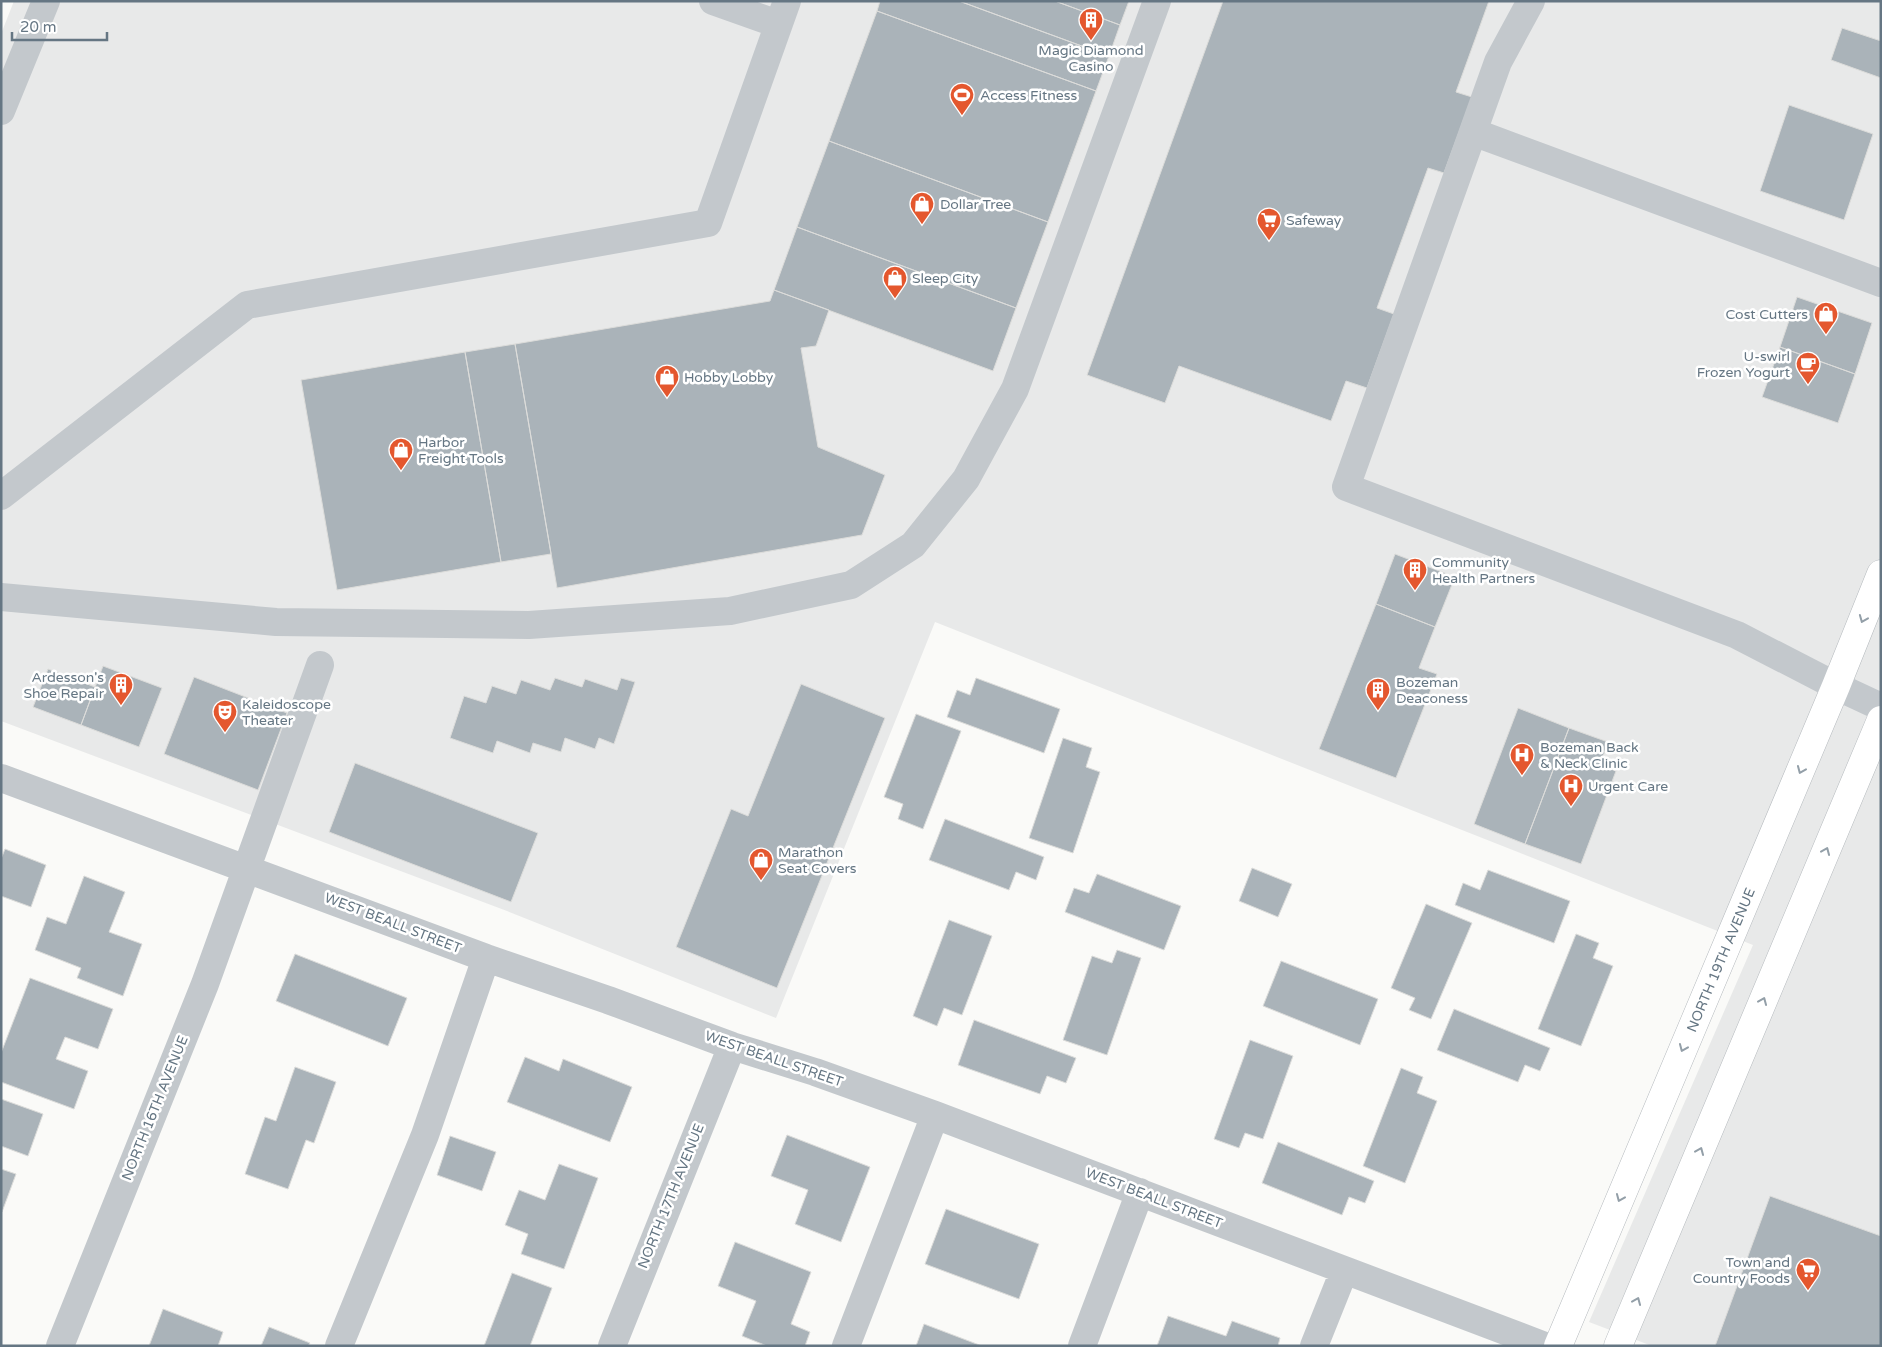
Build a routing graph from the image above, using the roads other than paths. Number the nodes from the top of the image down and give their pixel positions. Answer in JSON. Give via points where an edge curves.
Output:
{"nodes":[{"id":1,"x":46,"y":1,"type":"edge"},
{"id":2,"x":713,"y":1,"type":"edge"},
{"id":3,"x":1157,"y":1,"type":"edge"},
{"id":4,"x":1531,"y":1,"type":"edge"},
{"id":5,"x":782,"y":13,"type":"edge"},
{"id":6,"x":1,"y":111,"type":"edge"},
{"id":7,"x":1473,"y":132,"type":"junction"},
{"id":8,"x":1881,"y":283,"type":"edge"},
{"id":9,"x":1,"y":496,"type":"edge"},
{"id":10,"x":1881,"y":574,"type":"edge"},
{"id":11,"x":1,"y":597,"type":"edge"},
{"id":12,"x":320,"y":665,"type":"dead end"},
{"id":13,"x":1836,"y":686,"type":"junction"},
{"id":14,"x":1881,"y":707,"type":"edge"},
{"id":15,"x":1881,"y":720,"type":"edge"},
{"id":16,"x":1,"y":778,"type":"edge"},
{"id":17,"x":246,"y":868,"type":"junction"},
{"id":18,"x":486,"y":958,"type":"junction"},
{"id":19,"x":732,"y":1046,"type":"junction"},
{"id":20,"x":935,"y":1115,"type":"junction"},
{"id":21,"x":1140,"y":1192,"type":"junction"},
{"id":22,"x":1344,"y":1271,"type":"junction"},
{"id":23,"x":60,"y":1346,"type":"edge"},
{"id":24,"x":339,"y":1346,"type":"edge"},
{"id":25,"x":612,"y":1346,"type":"edge"},
{"id":26,"x":846,"y":1346,"type":"edge"},
{"id":27,"x":1082,"y":1346,"type":"edge"},
{"id":28,"x":1314,"y":1346,"type":"edge"},
{"id":29,"x":1545,"y":1346,"type":"edge"},
{"id":30,"x":1558,"y":1346,"type":"edge"},
{"id":31,"x":1618,"y":1346,"type":"edge"}],
"edges":[{"from":1,"to":6,"type":"street"},
{"from":2,"to":5,"type":"street"},
{"from":3,"to":11,"type":"street","via":[[1015,389],[966,479],[913,545],[851,585],[730,611],[529,624],[276,622]]},
{"from":4,"to":7,"type":"street","via":[[1498,62]]},
{"from":5,"to":9,"type":"street","via":[[708,223],[247,305]]},
{"from":7,"to":8,"type":"street"},
{"from":7,"to":13,"type":"street","via":[[1346,487],[1737,635]]},
{"from":10,"to":13,"type":"main road","name":"NORTH 19TH AVENUE","one_way":true},
{"from":12,"to":17,"type":"street","name":"NORTH 16TH AVENUE"},
{"from":13,"to":14,"type":"street"},
{"from":13,"to":30,"type":"main road","name":"NORTH 19TH AVENUE","one_way":true},
{"from":31,"to":15,"type":"main road","one_way":true},
{"from":16,"to":17,"type":"street","name":"WEST BEALL STREET"},
{"from":17,"to":18,"type":"street","name":"WEST BEALL STREET"},
{"from":17,"to":23,"type":"street","name":"NORTH 16TH AVENUE","via":[[205,984]]},
{"from":18,"to":19,"type":"street","name":"WEST BEALL STREET"},
{"from":18,"to":24,"type":"street","via":[[425,1135]]},
{"from":19,"to":20,"type":"street","name":"WEST BEALL STREET"},
{"from":19,"to":25,"type":"street","name":"NORTH 17TH AVENUE"},
{"from":20,"to":21,"type":"street","name":"WEST BEALL STREET"},
{"from":20,"to":26,"type":"street"},
{"from":21,"to":22,"type":"street","name":"WEST BEALL STREET"},
{"from":21,"to":27,"type":"street"},
{"from":22,"to":28,"type":"street"},
{"from":22,"to":29,"type":"street","name":"WEST BEALL STREET"}]}
